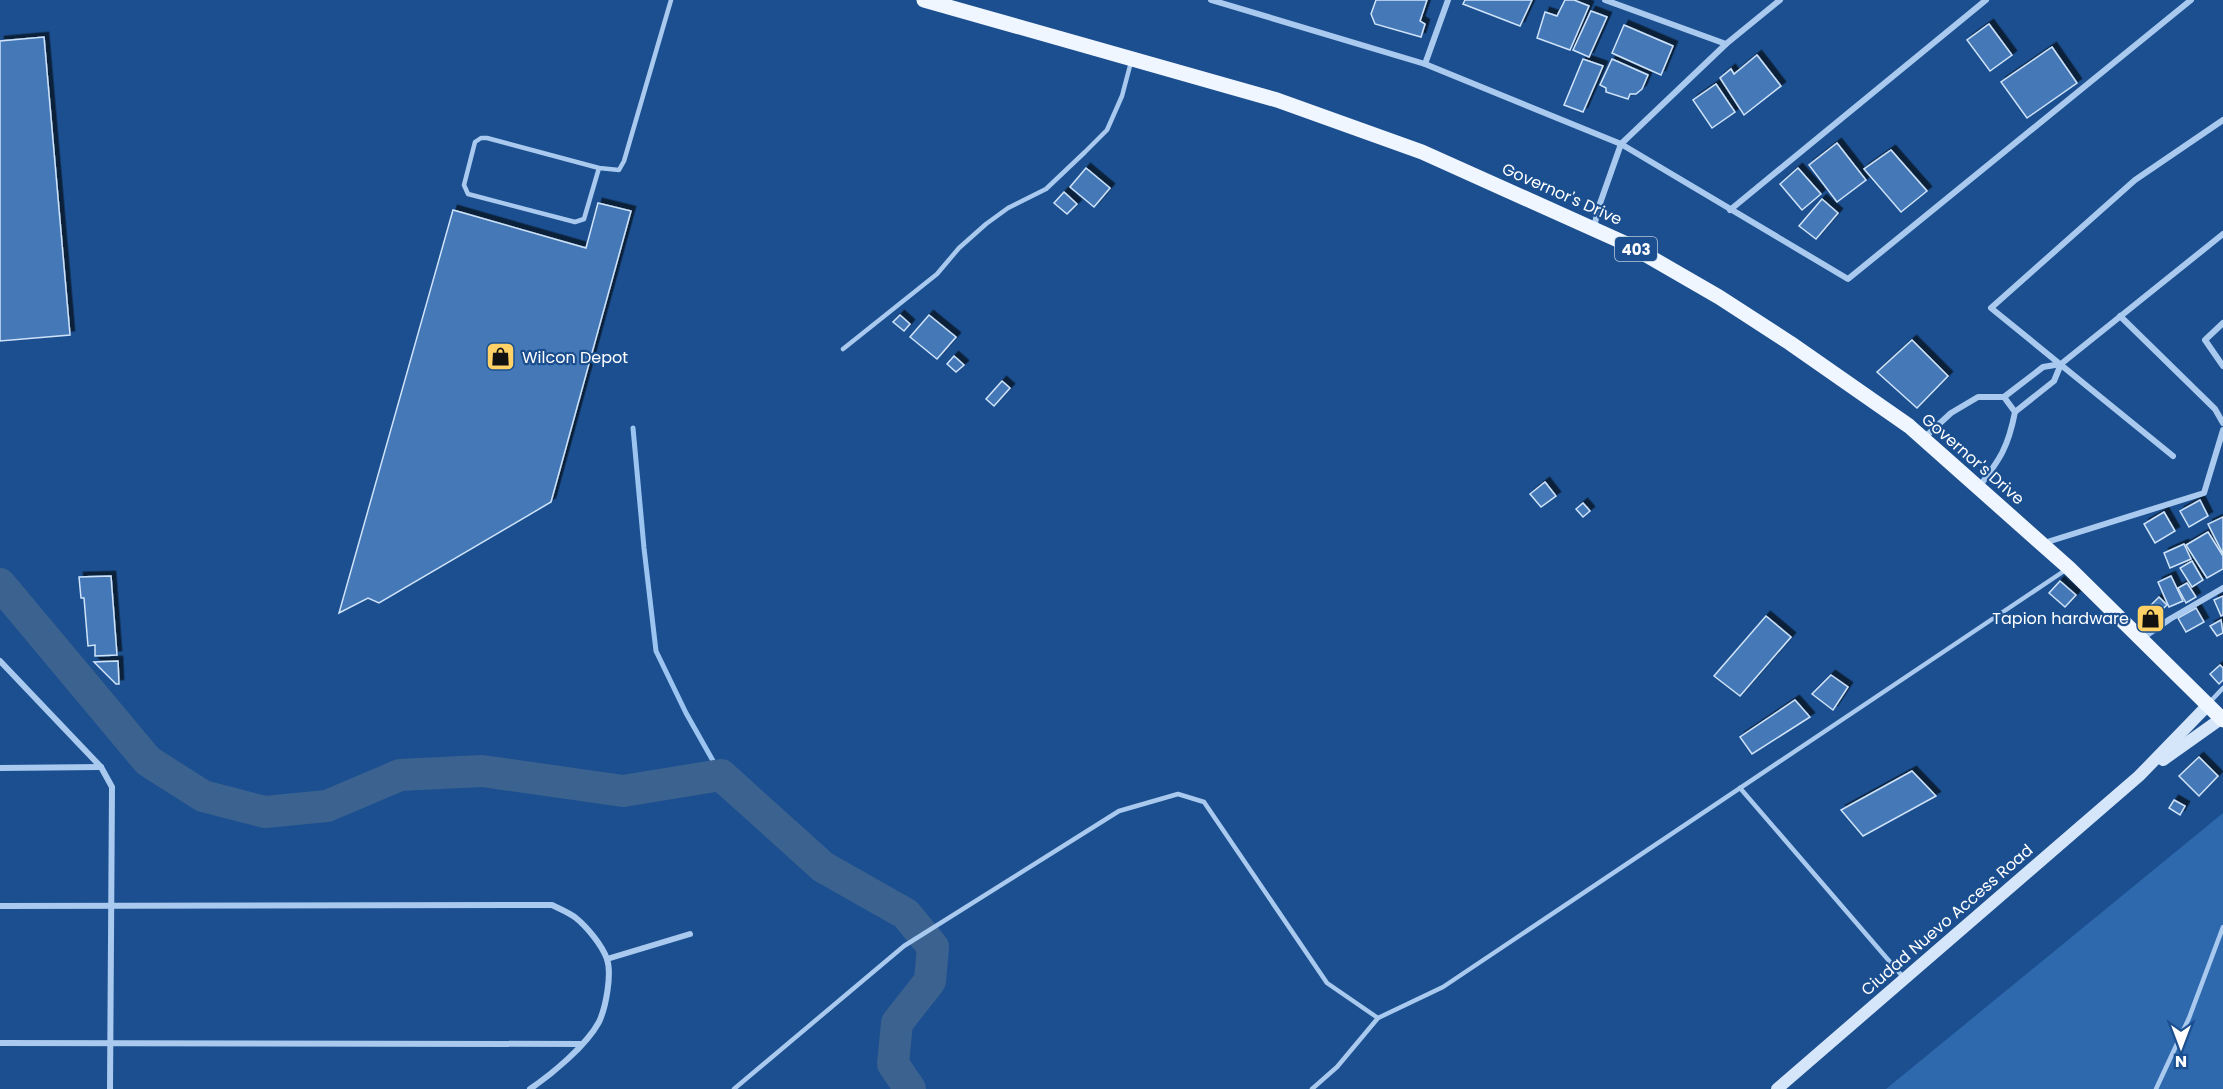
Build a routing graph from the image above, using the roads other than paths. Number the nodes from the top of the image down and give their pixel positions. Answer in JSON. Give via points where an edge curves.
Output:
{"nodes":[{"id":1,"x":671,"y":0,"type":"edge"},
{"id":2,"x":924,"y":0,"type":"edge"},
{"id":3,"x":1211,"y":0,"type":"edge"},
{"id":4,"x":1448,"y":0,"type":"edge"},
{"id":5,"x":1605,"y":0,"type":"edge"},
{"id":6,"x":1780,"y":0,"type":"edge"},
{"id":7,"x":1986,"y":0,"type":"edge"},
{"id":8,"x":2191,"y":0,"type":"edge"},
{"id":9,"x":1726,"y":44,"type":"junction"},
{"id":10,"x":1132,"y":59,"type":"junction"},
{"id":11,"x":1425,"y":64,"type":"junction"},
{"id":12,"x":2223,"y":120,"type":"edge"},
{"id":13,"x":1621,"y":144,"type":"junction"},
{"id":14,"x":599,"y":168,"type":"junction"},
{"id":15,"x":1730,"y":210,"type":"junction"},
{"id":16,"x":1594,"y":228,"type":"junction"},
{"id":17,"x":2223,"y":234,"type":"edge"},
{"id":18,"x":2120,"y":316,"type":"junction"},
{"id":19,"x":2223,"y":323,"type":"edge"},
{"id":20,"x":843,"y":350,"type":"dead end"},
{"id":21,"x":2061,"y":364,"type":"junction"},
{"id":22,"x":2223,"y":366,"type":"edge"},
{"id":23,"x":2004,"y":397,"type":"junction"},
{"id":24,"x":2015,"y":412,"type":"junction"},
{"id":25,"x":2223,"y":423,"type":"edge"},
{"id":26,"x":2223,"y":430,"type":"edge"},
{"id":27,"x":1923,"y":439,"type":"junction"},
{"id":28,"x":2173,"y":456,"type":"dead end"},
{"id":29,"x":1978,"y":487,"type":"junction"},
{"id":30,"x":2042,"y":544,"type":"junction"},
{"id":31,"x":2069,"y":568,"type":"junction"},
{"id":32,"x":2223,"y":588,"type":"edge"},
{"id":33,"x":2140,"y":639,"type":"junction"},
{"id":34,"x":0,"y":661,"type":"edge"},
{"id":35,"x":2223,"y":688,"type":"edge"},
{"id":36,"x":2208,"y":705,"type":"junction"},
{"id":37,"x":2222,"y":719,"type":"edge"},
{"id":38,"x":101,"y":767,"type":"junction"},
{"id":39,"x":0,"y":768,"type":"edge"},
{"id":40,"x":2139,"y":776,"type":"junction"},
{"id":41,"x":1740,"y":788,"type":"junction"},
{"id":42,"x":0,"y":906,"type":"edge"},
{"id":43,"x":111,"y":907,"type":"junction"},
{"id":44,"x":2223,"y":927,"type":"edge"},
{"id":45,"x":690,"y":934,"type":"dead end"},
{"id":46,"x":607,"y":959,"type":"junction"},
{"id":47,"x":1904,"y":979,"type":"junction"},
{"id":48,"x":1378,"y":1018,"type":"junction"},
{"id":49,"x":0,"y":1043,"type":"edge"},
{"id":50,"x":110,"y":1044,"type":"junction"},
{"id":51,"x":582,"y":1044,"type":"junction"},
{"id":52,"x":110,"y":1089,"type":"edge"},
{"id":53,"x":530,"y":1089,"type":"edge"},
{"id":54,"x":734,"y":1089,"type":"edge"},
{"id":55,"x":1312,"y":1089,"type":"edge"},
{"id":56,"x":1777,"y":1089,"type":"edge"},
{"id":57,"x":2156,"y":1089,"type":"edge"}],
"edges":[{"from":1,"to":14,"type":"lane","via":[[624,161],[619,170]]},
{"from":2,"to":10,"type":"main road","name":"Governor's Drive","number":"403"},
{"from":3,"to":11,"type":"street"},
{"from":4,"to":11,"type":"street"},
{"from":5,"to":9,"type":"street"},
{"from":6,"to":9,"type":"street"},
{"from":7,"to":15,"type":"street"},
{"from":8,"to":15,"type":"street","via":[[1848,279]]},
{"from":9,"to":13,"type":"street"},
{"from":10,"to":16,"type":"main road","name":"Governor's Drive","number":"403","via":[[1277,100],[1422,152]]},
{"from":10,"to":20,"type":"lane","via":[[1107,130],[1046,189],[986,224],[937,274]]},
{"from":11,"to":13,"type":"street"},
{"from":12,"to":21,"type":"street","via":[[2135,180],[1991,308]]},
{"from":13,"to":15,"type":"street"},
{"from":13,"to":16,"type":"street"},
{"from":14,"to":14,"type":"lane","via":[[480,138],[464,186],[468,194],[580,222]]},
{"from":16,"to":27,"type":"main road","name":"Governor's Drive","number":"403","via":[[1745,314]]},
{"from":17,"to":18,"type":"street"},
{"from":18,"to":21,"type":"street"},
{"from":18,"to":25,"type":"street","via":[[2215,409]]},
{"from":19,"to":22,"type":"street","via":[[2205,340]]},
{"from":21,"to":23,"type":"street","via":[[2043,367]]},
{"from":21,"to":24,"type":"street","via":[[2054,381]]},
{"from":21,"to":28,"type":"street"},
{"from":23,"to":24,"type":"street"},
{"from":23,"to":27,"type":"street","via":[[1978,397],[1951,413]]},
{"from":24,"to":29,"type":"street","via":[[2002,457]]},
{"from":26,"to":30,"type":"street","via":[[2204,493]]},
{"from":27,"to":29,"type":"main road","name":"Governor's Drive","number":"403"},
{"from":29,"to":30,"type":"main road","name":"Governor's Drive","number":"403"},
{"from":30,"to":31,"type":"main road","name":"Governor's Drive","number":"403"},
{"from":31,"to":33,"type":"main road","name":"Governor's Drive","number":"403"},
{"from":31,"to":41,"type":"lane"},
{"from":32,"to":33,"type":"street"},
{"from":33,"to":36,"type":"main road","name":"Governor's Drive","number":"403"},
{"from":34,"to":38,"type":"street"},
{"from":35,"to":36,"type":"lane"},
{"from":36,"to":37,"type":"main road","name":"Governor's Drive","number":"403"},
{"from":36,"to":40,"type":"street"},
{"from":37,"to":40,"type":"street"},
{"from":38,"to":39,"type":"street"},
{"from":38,"to":43,"type":"street","via":[[112,787]]},
{"from":40,"to":47,"type":"street","name":"Ciudad Nuevo Access Road"},
{"from":41,"to":47,"type":"lane"},
{"from":41,"to":48,"type":"lane","via":[[1443,987]]},
{"from":42,"to":43,"type":"street"},
{"from":43,"to":46,"type":"street","via":[[552,905],[577,918]]},
{"from":43,"to":50,"type":"street"},
{"from":44,"to":57,"type":"lane","via":[[2189,1018]]},
{"from":45,"to":46,"type":"street"},
{"from":46,"to":51,"type":"street","via":[[608,997],[598,1023]]},
{"from":47,"to":56,"type":"street","name":"Ciudad Nuevo Access Road"},
{"from":48,"to":54,"type":"lane","via":[[1327,983],[1204,802],[1178,794],[1119,811],[904,946]]},
{"from":48,"to":55,"type":"lane","via":[[1337,1067]]},
{"from":49,"to":50,"type":"street"},
{"from":50,"to":51,"type":"street"},
{"from":50,"to":52,"type":"street"},
{"from":51,"to":53,"type":"street"}]}
